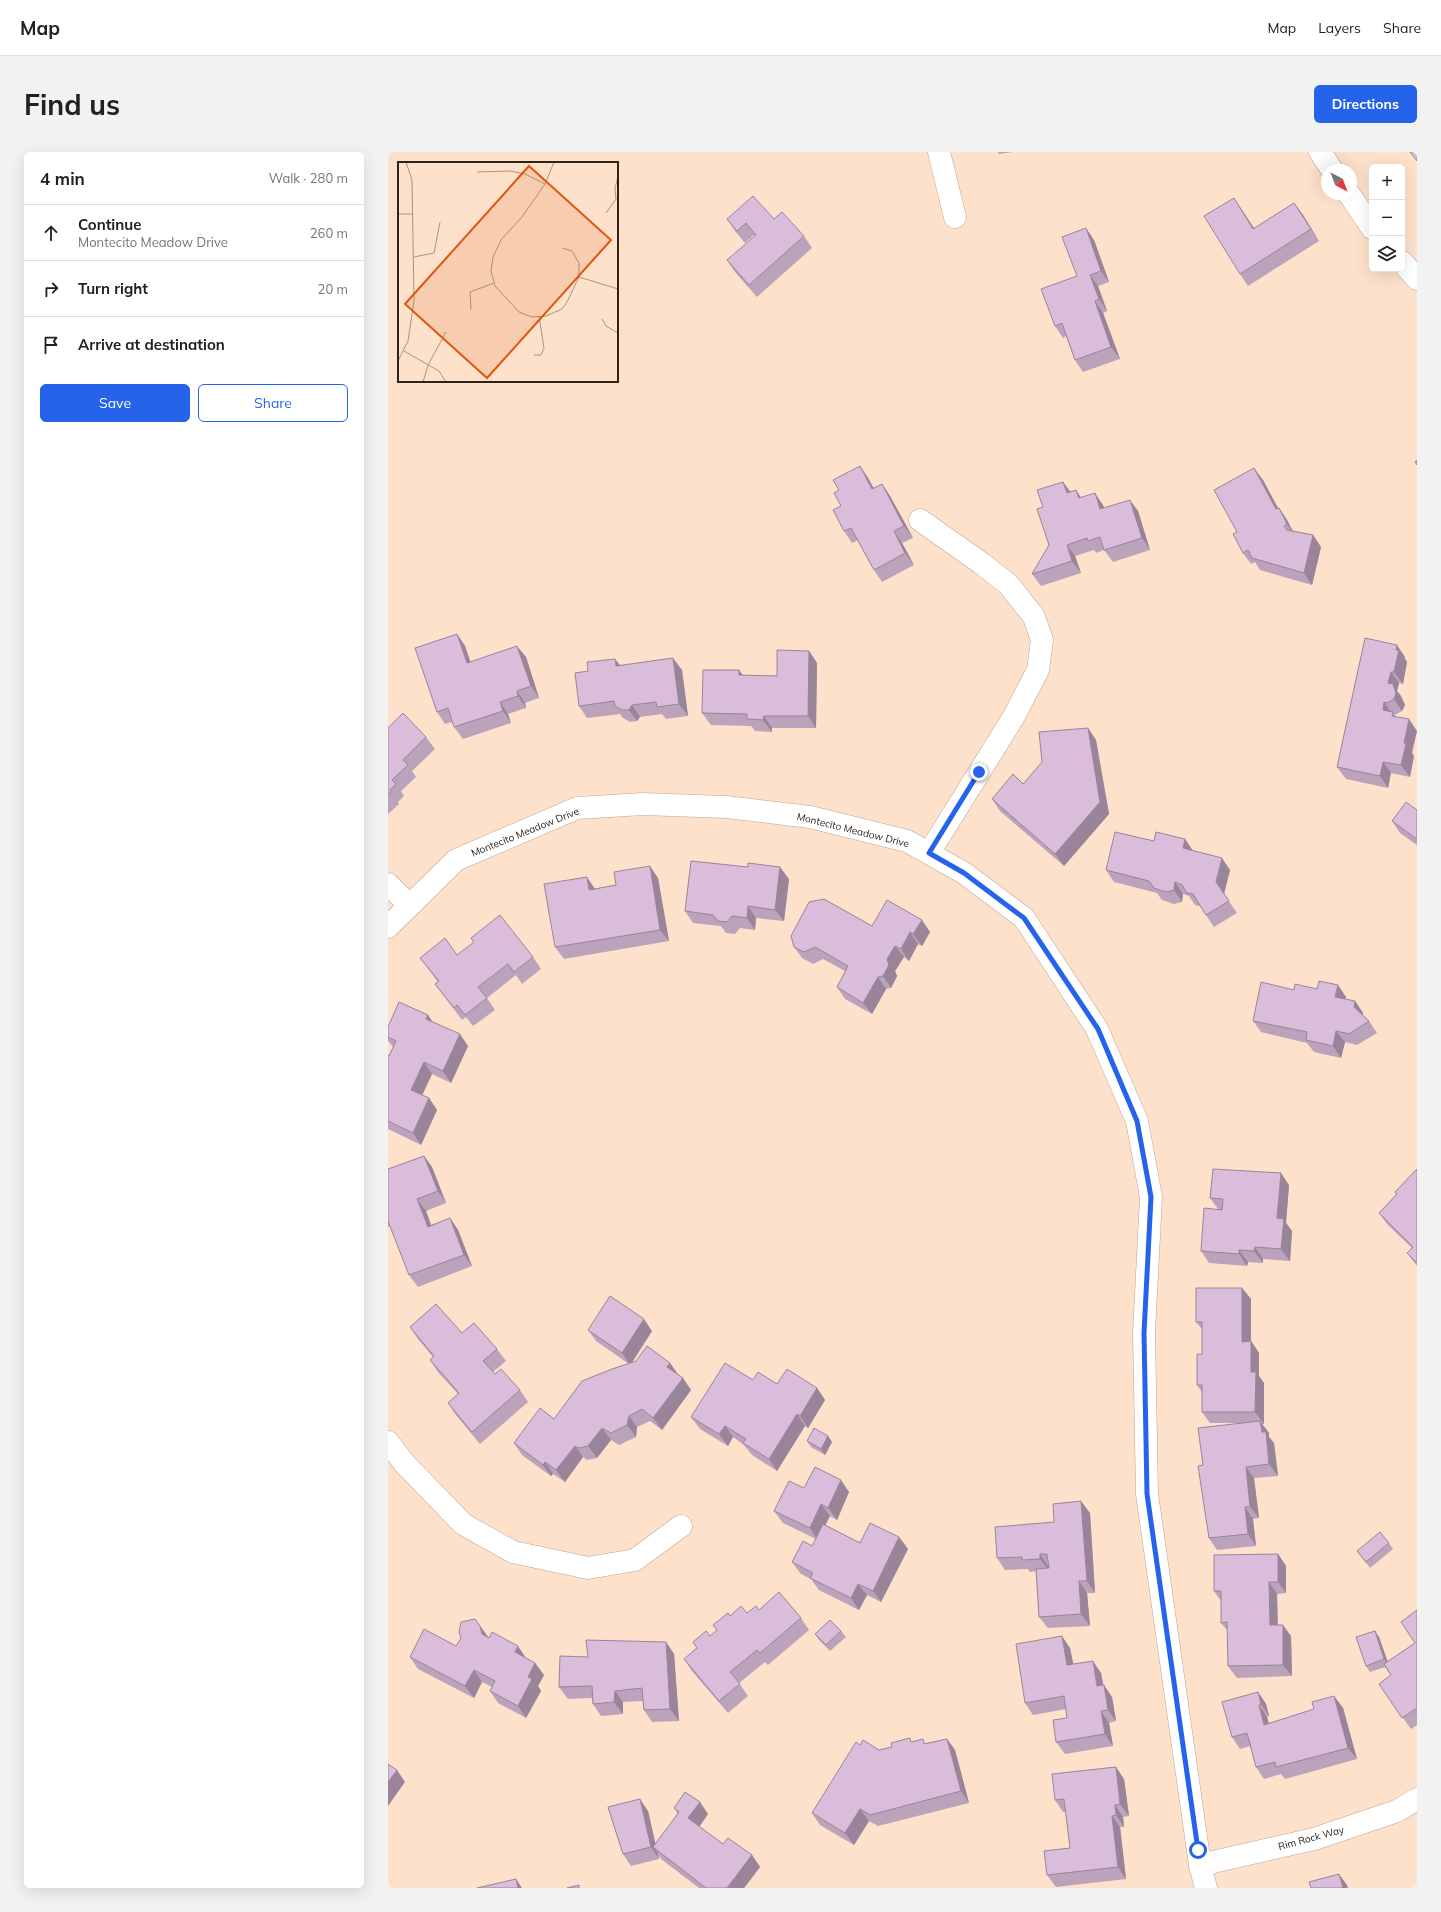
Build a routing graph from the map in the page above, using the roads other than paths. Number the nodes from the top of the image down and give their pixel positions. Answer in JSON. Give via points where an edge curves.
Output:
{"nodes":[{"id":1,"x":939,"y":152,"type":"edge"},
{"id":2,"x":1320,"y":152,"type":"edge"},
{"id":3,"x":1328,"y":164,"type":"edge"},
{"id":4,"x":1352,"y":200,"type":"edge"},
{"id":5,"x":955,"y":217,"type":"dead end"},
{"id":6,"x":1369,"y":224,"type":"edge"},
{"id":7,"x":1405,"y":265,"type":"edge"},
{"id":8,"x":1417,"y":278,"type":"edge"},
{"id":9,"x":920,"y":520,"type":"dead end"},
{"id":10,"x":929,"y":853,"type":"junction"},
{"id":11,"x":388,"y":884,"type":"edge"},
{"id":12,"x":409,"y":905,"type":"junction"},
{"id":13,"x":388,"y":926,"type":"edge"},
{"id":14,"x":388,"y":1442,"type":"edge"},
{"id":15,"x":681,"y":1526,"type":"dead end"},
{"id":16,"x":1417,"y":1799,"type":"edge"},
{"id":17,"x":1200,"y":1865,"type":"junction"},
{"id":18,"x":1206,"y":1888,"type":"edge"}],
"edges":[{"from":1,"to":5,"type":"street"},
{"from":2,"to":3,"type":"street"},
{"from":4,"to":6,"type":"street"},
{"from":7,"to":8,"type":"street"},
{"from":9,"to":10,"type":"street","via":[[1009,585],[1034,617],[1042,640],[1038,670],[1013,718]]},
{"from":10,"to":12,"type":"street","name":"Montecito Meadow Drive","via":[[907,841],[810,817],[726,807],[643,804],[577,808],[456,860]]},
{"from":10,"to":17,"type":"street","name":"Montecito Meadow Drive","via":[[964,873],[1024,918],[1098,1029],[1137,1121],[1151,1197],[1144,1333],[1147,1494]]},
{"from":11,"to":12,"type":"street"},
{"from":12,"to":13,"type":"street","name":"Montecito Meadow Drive"},
{"from":14,"to":15,"type":"street","via":[[405,1464],[463,1524],[513,1552],[588,1568],[635,1560]]},
{"from":16,"to":17,"type":"street","name":"Rim Rock Way","via":[[1397,1811],[1314,1839]]},
{"from":17,"to":18,"type":"street","name":"Montecito Meadow Drive"}]}
